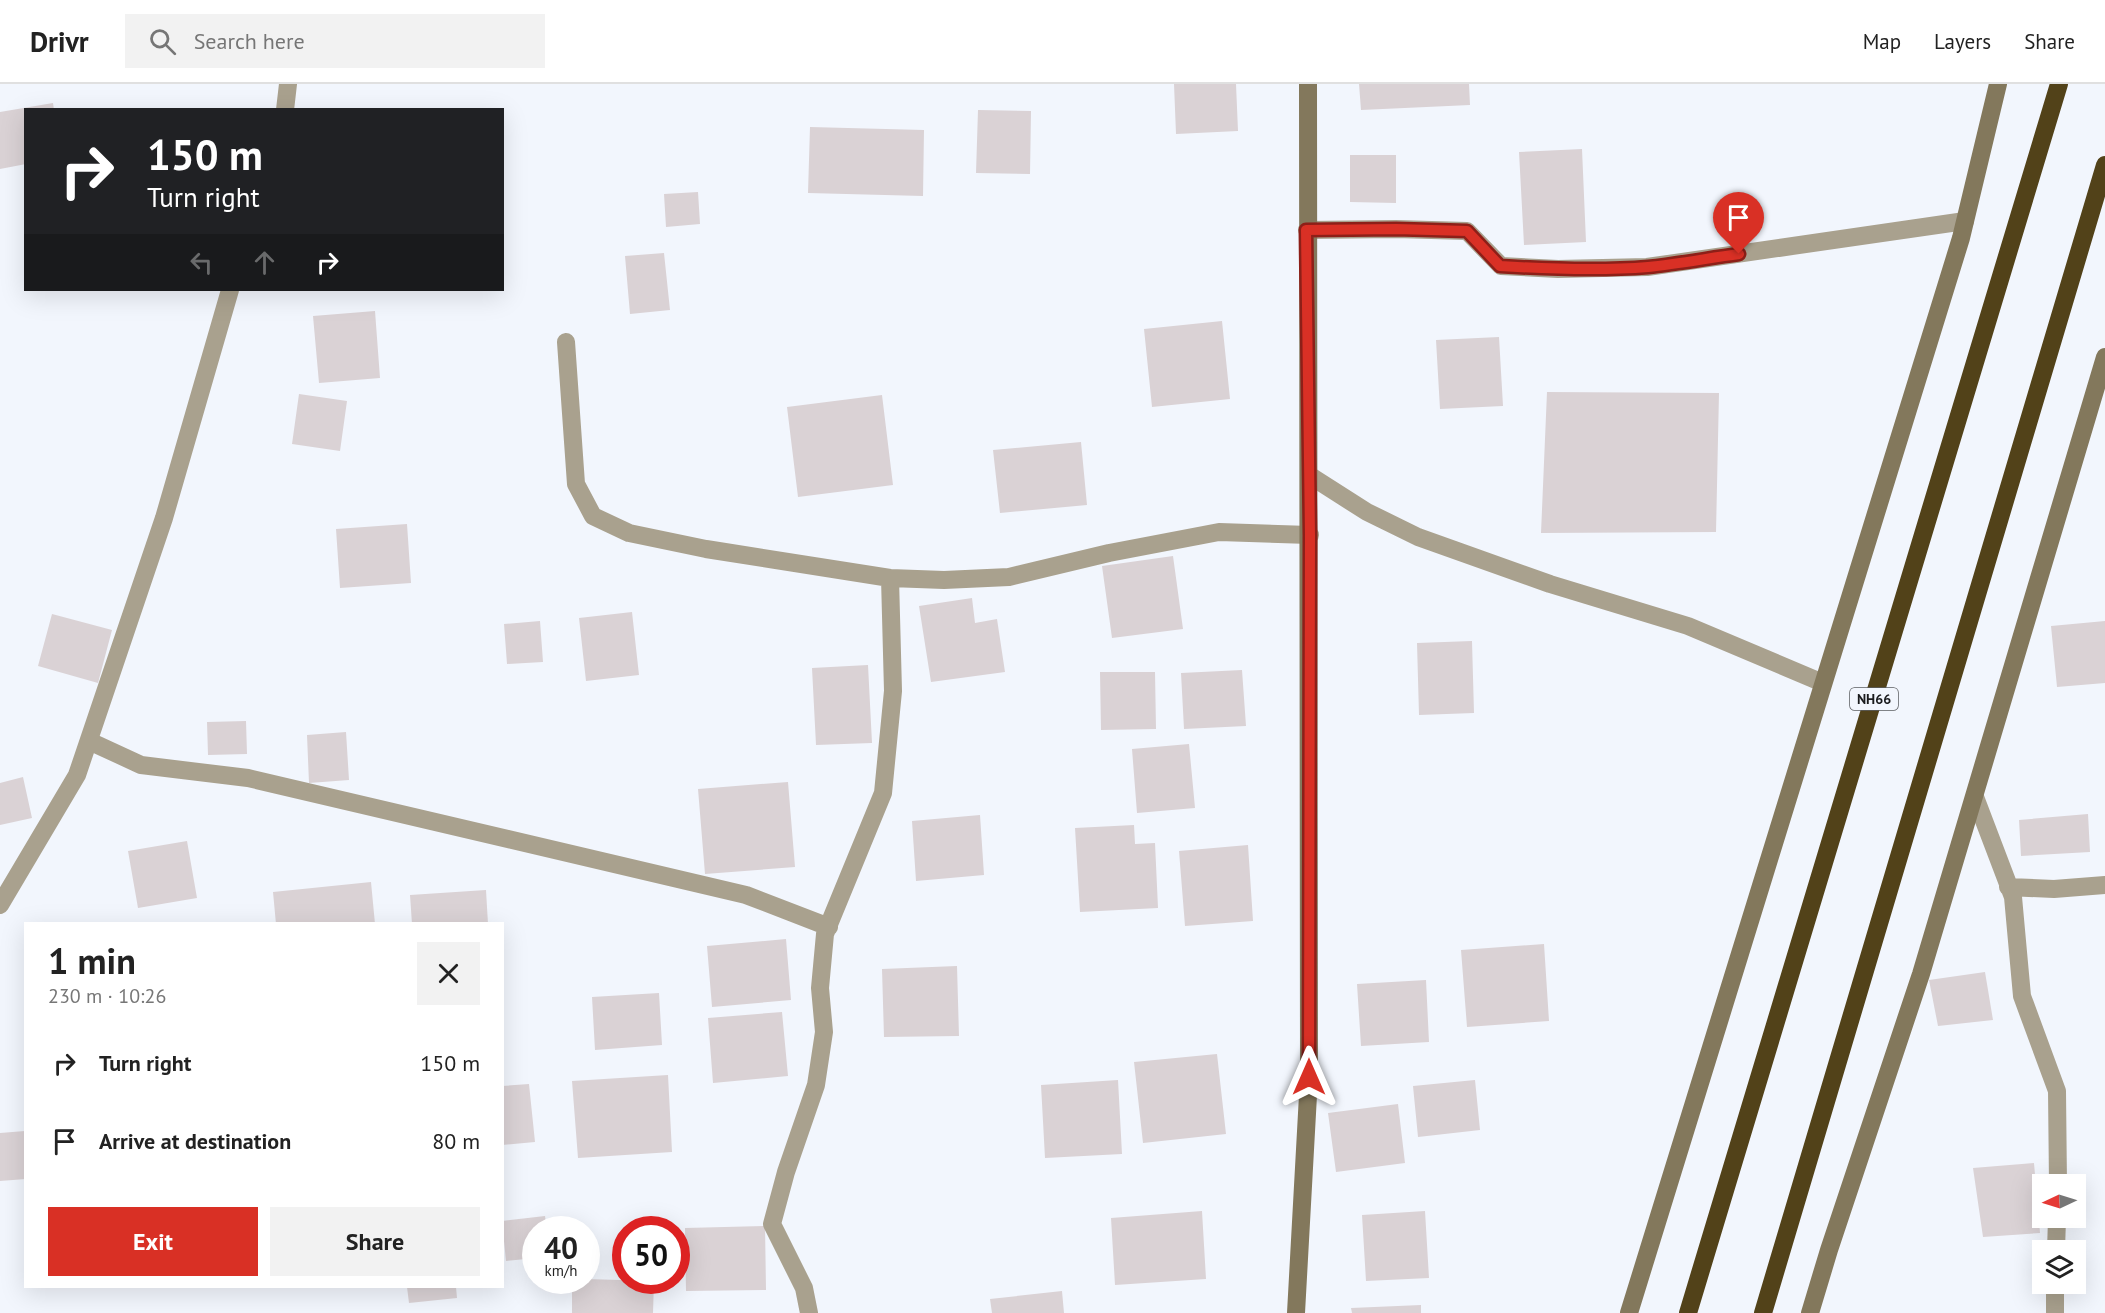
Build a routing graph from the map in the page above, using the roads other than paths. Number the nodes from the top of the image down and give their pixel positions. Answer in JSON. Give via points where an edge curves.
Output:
{"nodes":[{"id":1,"x":288,"y":84,"type":"edge"},
{"id":2,"x":1308,"y":84,"type":"edge"},
{"id":3,"x":1998,"y":84,"type":"edge"},
{"id":4,"x":2059,"y":84,"type":"edge"},
{"id":5,"x":285,"y":108,"type":"edge"},
{"id":6,"x":2105,"y":165,"type":"edge"},
{"id":7,"x":1965,"y":221,"type":"junction"},
{"id":8,"x":1306,"y":230,"type":"junction"},
{"id":9,"x":230,"y":291,"type":"edge"},
{"id":10,"x":566,"y":342,"type":"dead end"},
{"id":11,"x":2105,"y":357,"type":"edge"},
{"id":12,"x":1309,"y":475,"type":"junction"},
{"id":13,"x":1310,"y":535,"type":"junction"},
{"id":14,"x":890,"y":578,"type":"junction"},
{"id":15,"x":1823,"y":683,"type":"junction"},
{"id":16,"x":89,"y":741,"type":"junction"},
{"id":17,"x":1975,"y":798,"type":"junction"},
{"id":18,"x":2105,"y":885,"type":"edge"},
{"id":19,"x":2008,"y":887,"type":"junction"},
{"id":20,"x":0,"y":905,"type":"edge"},
{"id":21,"x":828,"y":927,"type":"junction"},
{"id":22,"x":2058,"y":1174,"type":"edge"},
{"id":23,"x":2055,"y":1294,"type":"edge"},
{"id":24,"x":809,"y":1313,"type":"edge"},
{"id":25,"x":1296,"y":1313,"type":"edge"},
{"id":26,"x":1629,"y":1313,"type":"edge"},
{"id":27,"x":1688,"y":1313,"type":"edge"},
{"id":28,"x":1763,"y":1313,"type":"edge"},
{"id":29,"x":1810,"y":1313,"type":"edge"},
{"id":30,"x":2055,"y":1313,"type":"edge"}],
"edges":[{"from":1,"to":5,"type":"street"},
{"from":2,"to":8,"type":"street"},
{"from":3,"to":7,"type":"street"},
{"from":4,"to":27,"type":"highway","number":"NH66"},
{"from":6,"to":28,"type":"highway"},
{"from":7,"to":8,"type":"street","via":[[1647,267],[1558,269],[1500,266],[1467,231]]},
{"from":7,"to":15,"type":"street"},
{"from":8,"to":12,"type":"street"},
{"from":9,"to":16,"type":"street","via":[[164,518]]},
{"from":10,"to":14,"type":"street","via":[[576,484],[593,516],[629,533]]},
{"from":11,"to":17,"type":"street"},
{"from":12,"to":13,"type":"street"},
{"from":12,"to":15,"type":"street","via":[[1367,512],[1418,537],[1688,627]]},
{"from":13,"to":14,"type":"street","via":[[1219,532],[1009,577]]},
{"from":13,"to":25,"type":"street","via":[[1309,1077]]},
{"from":14,"to":21,"type":"street","via":[[893,690],[883,793]]},
{"from":15,"to":26,"type":"street"},
{"from":16,"to":20,"type":"street","via":[[77,775]]},
{"from":16,"to":21,"type":"street","via":[[141,765],[249,778],[746,895]]},
{"from":17,"to":19,"type":"street"},
{"from":17,"to":29,"type":"street"},
{"from":18,"to":19,"type":"street"},
{"from":19,"to":22,"type":"street","via":[[2013,897],[2022,996],[2057,1091]]},
{"from":21,"to":24,"type":"street","via":[[820,988],[824,1032],[816,1085],[772,1224],[804,1287]]},
{"from":23,"to":30,"type":"street"}]}
